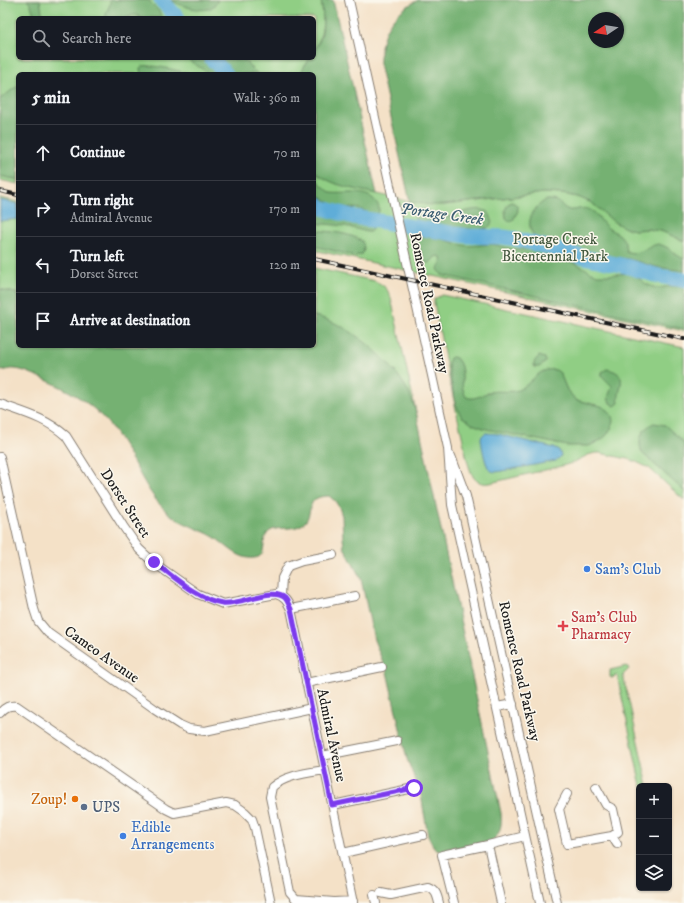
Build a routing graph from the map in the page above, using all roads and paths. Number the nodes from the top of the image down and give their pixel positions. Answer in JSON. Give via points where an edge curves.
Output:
{"nodes":[{"id":1,"x":349,"y":0,"type":"edge"},
{"id":2,"x":0,"y":404,"type":"edge"},
{"id":3,"x":448,"y":448,"type":"junction"},
{"id":4,"x":0,"y":457,"type":"edge"},
{"id":5,"x":333,"y":555,"type":"dead end"},
{"id":6,"x":355,"y":596,"type":"dead end"},
{"id":7,"x":283,"y":597,"type":"junction"},
{"id":8,"x":291,"y":609,"type":"junction"},
{"id":9,"x":382,"y":668,"type":"dead end"},
{"id":10,"x":306,"y":683,"type":"junction"},
{"id":11,"x":513,"y":704,"type":"junction"},
{"id":12,"x":497,"y":707,"type":"junction"},
{"id":13,"x":312,"y":708,"type":"junction"},
{"id":14,"x":0,"y":712,"type":"edge"},
{"id":15,"x":397,"y":741,"type":"dead end"},
{"id":16,"x":322,"y":756,"type":"junction"},
{"id":17,"x":325,"y":770,"type":"junction"},
{"id":18,"x":414,"y":788,"type":"dead end"},
{"id":19,"x":596,"y":788,"type":"dead end"},
{"id":20,"x":567,"y":794,"type":"dead end"},
{"id":21,"x":332,"y":805,"type":"junction"},
{"id":22,"x":423,"y":835,"type":"dead end"},
{"id":23,"x":525,"y":836,"type":"junction"},
{"id":24,"x":612,"y":836,"type":"junction"},
{"id":25,"x":616,"y":844,"type":"dead end"},
{"id":26,"x":488,"y":845,"type":"junction"},
{"id":27,"x":343,"y":853,"type":"junction"},
{"id":28,"x":377,"y":897,"type":"edge"},
{"id":29,"x":353,"y":902,"type":"edge"},
{"id":30,"x":271,"y":903,"type":"edge"},
{"id":31,"x":439,"y":903,"type":"edge"},
{"id":32,"x":454,"y":903,"type":"edge"},
{"id":33,"x":501,"y":903,"type":"edge"},
{"id":34,"x":540,"y":903,"type":"edge"},
{"id":35,"x":558,"y":903,"type":"edge"}],
"edges":[{"from":1,"to":3,"type":"street","name":"Romence Road Parkway"},
{"from":2,"to":7,"type":"street","name":"Dorset Street","via":[[44,420],[66,436],[139,548],[198,594],[223,604],[269,594]]},
{"from":3,"to":11,"type":"street","name":"Romence Road Parkway","via":[[466,496]]},
{"from":3,"to":12,"type":"street","name":"Romence Road Parkway","via":[[452,505]]},
{"from":4,"to":13,"type":"street","name":"Cameo Avenue","via":[[34,609],[38,621],[48,634],[189,730],[205,731]]},
{"from":5,"to":7,"type":"street","via":[[288,566],[282,578]]},
{"from":6,"to":8,"type":"street"},
{"from":7,"to":8,"type":"street","name":"Admiral Avenue"},
{"from":8,"to":10,"type":"street","name":"Admiral Avenue"},
{"from":9,"to":10,"type":"street"},
{"from":10,"to":13,"type":"street","name":"Admiral Avenue"},
{"from":11,"to":12,"type":"street"},
{"from":11,"to":35,"type":"street","name":"Romence Road Parkway"},
{"from":12,"to":23,"type":"street","name":"Romence Road Parkway"},
{"from":13,"to":16,"type":"street","name":"Admiral Avenue"},
{"from":14,"to":30,"type":"street","via":[[10,705],[17,706],[174,813],[226,802],[245,812],[252,819],[255,828]]},
{"from":15,"to":16,"type":"street"},
{"from":16,"to":17,"type":"street","name":"Admiral Avenue"},
{"from":17,"to":21,"type":"street","name":"Admiral Avenue"},
{"from":17,"to":29,"type":"street","via":[[290,777],[272,787],[270,797],[290,892],[296,899]]},
{"from":18,"to":21,"type":"street"},
{"from":19,"to":24,"type":"street","via":[[606,805],[613,809],[618,832]]},
{"from":20,"to":24,"type":"street","via":[[559,809],[567,844]]},
{"from":21,"to":27,"type":"street","name":"Admiral Avenue"},
{"from":22,"to":27,"type":"street"},
{"from":23,"to":26,"type":"street"},
{"from":23,"to":34,"type":"street","name":"Romence Road Parkway"},
{"from":24,"to":25,"type":"street"},
{"from":26,"to":32,"type":"street","via":[[442,855]]},
{"from":26,"to":33,"type":"street"},
{"from":27,"to":29,"type":"street","name":"Admiral Avenue"},
{"from":28,"to":31,"type":"street","via":[[428,887],[435,891]]}]}
